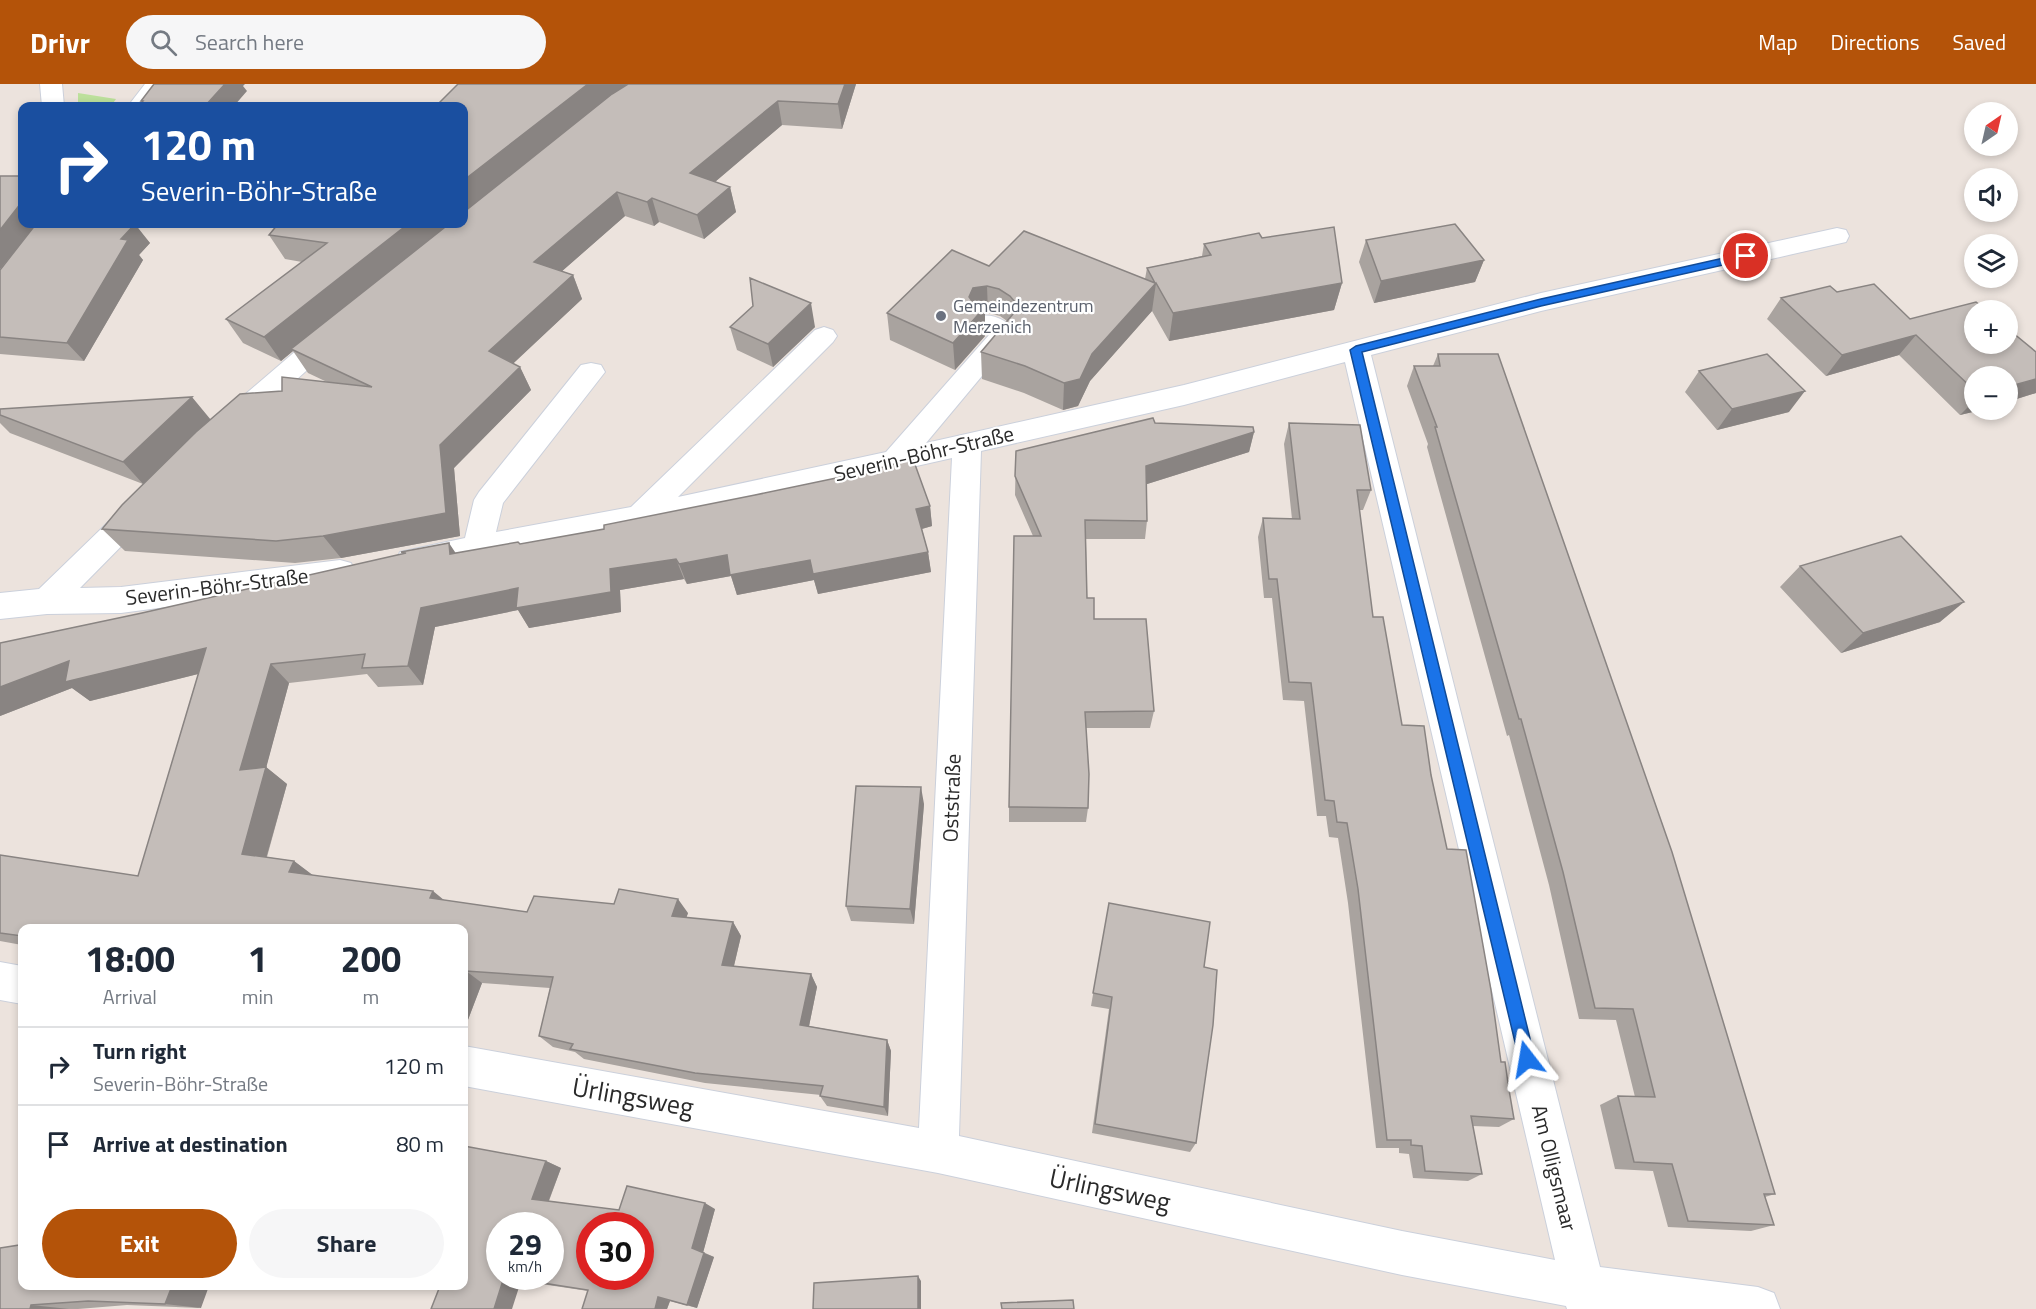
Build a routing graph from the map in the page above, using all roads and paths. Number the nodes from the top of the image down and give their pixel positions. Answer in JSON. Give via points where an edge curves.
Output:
{"nodes":[{"id":1,"x":51,"y":84,"type":"edge"},
{"id":2,"x":156,"y":84,"type":"edge"},
{"id":3,"x":53,"y":102,"type":"edge"},
{"id":4,"x":142,"y":102,"type":"edge"},
{"id":5,"x":1837,"y":236,"type":"dead end"},
{"id":6,"x":353,"y":316,"type":"edge"},
{"id":7,"x":984,"y":322,"type":"edge"},
{"id":8,"x":824,"y":336,"type":"dead end"},
{"id":9,"x":1356,"y":350,"type":"junction"},
{"id":10,"x":591,"y":372,"type":"dead end"},
{"id":11,"x":213,"y":438,"type":"edge"},
{"id":12,"x":967,"y":444,"type":"junction"},
{"id":13,"x":894,"y":461,"type":"junction"},
{"id":14,"x":162,"y":487,"type":"edge"},
{"id":15,"x":640,"y":517,"type":"junction"},
{"id":16,"x":478,"y":547,"type":"junction"},
{"id":17,"x":46,"y":601,"type":"junction"},
{"id":18,"x":0,"y":606,"type":"edge"},
{"id":19,"x":0,"y":981,"type":"edge"},
{"id":20,"x":18,"y":985,"type":"edge"},
{"id":21,"x":468,"y":1067,"type":"edge"},
{"id":22,"x":938,"y":1152,"type":"junction"},
{"id":23,"x":1585,"y":1298,"type":"edge"},
{"id":24,"x":1758,"y":1309,"type":"edge"}],
"edges":[{"from":1,"to":3,"type":"street"},
{"from":2,"to":4,"type":"street"},
{"from":5,"to":9,"type":"street","name":"Severin-Böhr-Straße","via":[[1541,302]]},
{"from":6,"to":11,"type":"street"},
{"from":7,"to":13,"type":"street","via":[[1000,329],[1002,337]]},
{"from":8,"to":15,"type":"street"},
{"from":9,"to":12,"type":"street","name":"Severin-Böhr-Straße"},
{"from":9,"to":23,"type":"street","name":"Am Olligsmaar"},
{"from":10,"to":16,"type":"street","via":[[489,500]]},
{"from":12,"to":13,"type":"street","name":"Severin-Böhr-Straße"},
{"from":12,"to":22,"type":"street","name":"Oststraße"},
{"from":13,"to":15,"type":"street","name":"Severin-Böhr-Straße"},
{"from":14,"to":17,"type":"street"},
{"from":15,"to":16,"type":"street","name":"Severin-Böhr-Straße"},
{"from":16,"to":17,"type":"street","name":"Severin-Böhr-Straße","via":[[376,566],[121,600]]},
{"from":17,"to":18,"type":"street","name":"Severin-Böhr-Straße"},
{"from":19,"to":20,"type":"street"},
{"from":21,"to":22,"type":"street","name":"Ürlingsweg"},
{"from":22,"to":23,"type":"street","name":"Ürlingsweg","via":[[1391,1250]]},
{"from":23,"to":24,"type":"street","name":"Ürlingsweg"}]}
